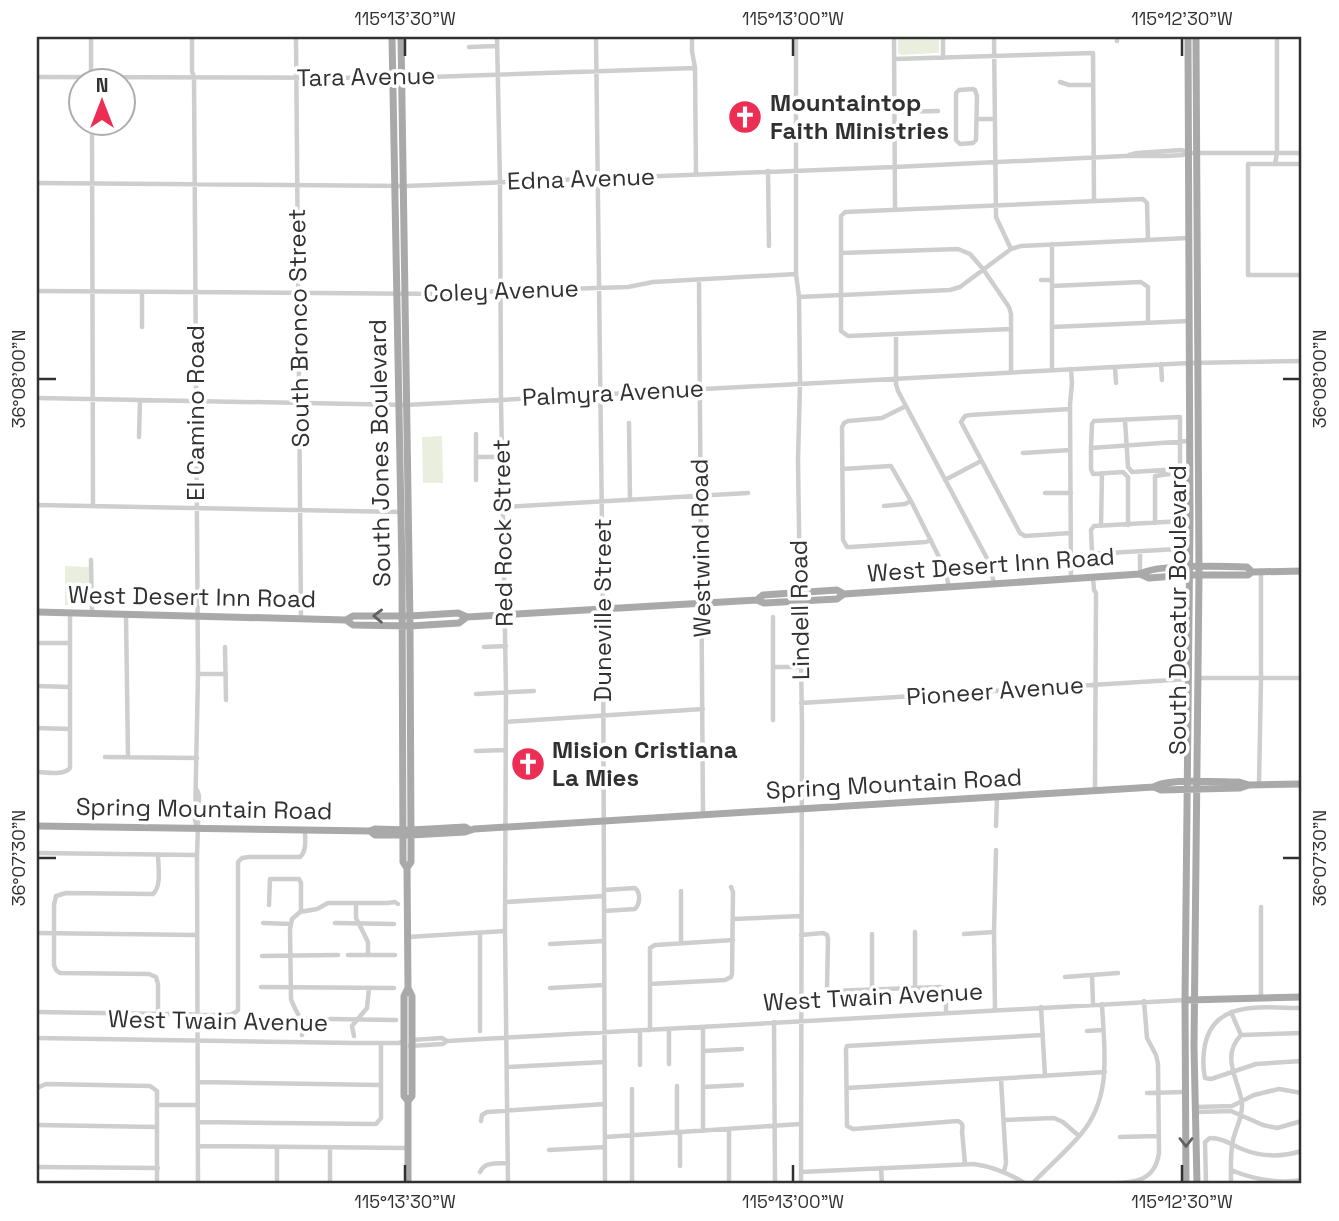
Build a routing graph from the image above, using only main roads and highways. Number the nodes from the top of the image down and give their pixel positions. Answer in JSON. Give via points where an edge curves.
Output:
{"nodes":[{"id":1,"x":392,"y":37,"type":"edge"},
{"id":2,"x":401,"y":37,"type":"edge"},
{"id":3,"x":1192,"y":37,"type":"edge"},
{"id":4,"x":1188,"y":61,"type":"junction"},
{"id":5,"x":397,"y":78,"type":"junction"},
{"id":6,"x":1197,"y":88,"type":"junction"},
{"id":7,"x":1193,"y":153,"type":"junction"},
{"id":8,"x":1188,"y":238,"type":"junction"},
{"id":9,"x":1197,"y":264,"type":"junction"},
{"id":10,"x":1193,"y":362,"type":"junction"},
{"id":11,"x":1189,"y":441,"type":"junction"},
{"id":12,"x":1179,"y":444,"type":"road end"},
{"id":13,"x":1189,"y":451,"type":"junction"},
{"id":14,"x":1198,"y":465,"type":"junction"},
{"id":15,"x":1189,"y":476,"type":"junction"},
{"id":16,"x":1198,"y":507,"type":"junction"},
{"id":17,"x":1189,"y":571,"type":"junction"},
{"id":18,"x":1199,"y":571,"type":"junction"},
{"id":19,"x":1302,"y":572,"type":"edge"},
{"id":20,"x":37,"y":612,"type":"edge"},
{"id":21,"x":406,"y":616,"type":"junction"},
{"id":22,"x":467,"y":617,"type":"junction"},
{"id":23,"x":346,"y":620,"type":"junction"},
{"id":24,"x":406,"y":626,"type":"junction"},
{"id":25,"x":1302,"y":784,"type":"edge"},
{"id":26,"x":1187,"y":785,"type":"junction"},
{"id":27,"x":1196,"y":785,"type":"junction"},
{"id":28,"x":37,"y":826,"type":"edge"},
{"id":29,"x":407,"y":832,"type":"junction"},
{"id":30,"x":1186,"y":850,"type":"junction"},
{"id":31,"x":1195,"y":883,"type":"junction"},
{"id":32,"x":1186,"y":892,"type":"junction"},
{"id":33,"x":1195,"y":909,"type":"junction"},
{"id":34,"x":1186,"y":920,"type":"junction"},
{"id":35,"x":1195,"y":953,"type":"junction"},
{"id":36,"x":1302,"y":997,"type":"edge"},
{"id":37,"x":1185,"y":1000,"type":"junction"},
{"id":38,"x":1194,"y":1000,"type":"junction"},
{"id":39,"x":1186,"y":1078,"type":"junction"},
{"id":40,"x":1195,"y":1109,"type":"junction"},
{"id":41,"x":408,"y":1184,"type":"edge"},
{"id":42,"x":1186,"y":1184,"type":"edge"},
{"id":43,"x":1197,"y":1184,"type":"edge"}],
"edges":[{"from":1,"to":5,"type":"main road","name":"South Jones Boulevard"},
{"from":2,"to":5,"type":"main road","name":"South Jones Boulevard"},
{"from":3,"to":4,"type":"main road","name":"South Decatur Boulevard"},
{"from":3,"to":6,"type":"main road","name":"South Decatur Boulevard"},
{"from":4,"to":6,"type":"main road"},
{"from":4,"to":7,"type":"main road","name":"South Decatur Boulevard"},
{"from":5,"to":21,"type":"main road","name":"South Jones Boulevard"},
{"from":6,"to":7,"type":"main road","name":"South Decatur Boulevard"},
{"from":7,"to":8,"type":"main road","name":"South Decatur Boulevard"},
{"from":7,"to":9,"type":"main road","name":"South Decatur Boulevard"},
{"from":8,"to":9,"type":"main road"},
{"from":8,"to":10,"type":"main road","name":"South Decatur Boulevard"},
{"from":9,"to":10,"type":"main road","name":"South Decatur Boulevard"},
{"from":10,"to":11,"type":"main road","name":"South Decatur Boulevard"},
{"from":10,"to":14,"type":"main road","name":"South Decatur Boulevard"},
{"from":11,"to":13,"type":"main road","name":"South Decatur Boulevard"},
{"from":11,"to":14,"type":"main road"},
{"from":12,"to":13,"type":"main road"},
{"from":13,"to":15,"type":"main road","name":"South Decatur Boulevard"},
{"from":14,"to":16,"type":"main road","name":"South Decatur Boulevard"},
{"from":15,"to":16,"type":"main road","via":[[1194,507]]},
{"from":15,"to":17,"type":"main road","name":"South Decatur Boulevard"},
{"from":16,"to":18,"type":"main road","name":"South Decatur Boulevard"},
{"from":17,"to":18,"type":"main road","name":"West Desert Inn Road"},
{"from":17,"to":22,"type":"main road","name":"West Desert Inn Road","via":[[1149,578],[1140,574],[844,594],[837,599],[800,597],[764,604],[757,600]]},
{"from":17,"to":26,"type":"main road","name":"South Decatur Boulevard"},
{"from":18,"to":19,"type":"main road","name":"West Desert Inn Road","via":[[1248,575]]},
{"from":18,"to":27,"type":"main road","name":"South Decatur Boulevard"},
{"from":20,"to":23,"type":"main road","name":"West Desert Inn Road"},
{"from":21,"to":22,"type":"main road","name":"West Desert Inn Road","via":[[458,613]]},
{"from":21,"to":23,"type":"main road","name":"West Desert Inn Road","one_way":true,"via":[[353,616]]},
{"from":21,"to":24,"type":"main road","name":"South Jones Boulevard"},
{"from":22,"to":24,"type":"main road","name":"West Desert Inn Road","via":[[459,623]]},
{"from":23,"to":24,"type":"main road","name":"West Desert Inn Road","via":[[353,625]]},
{"from":24,"to":29,"type":"main road","name":"South Jones Boulevard"},
{"from":25,"to":27,"type":"main road","name":"Spring Mountain Road"},
{"from":26,"to":27,"type":"main road","name":"Spring Mountain Road"},
{"from":26,"to":29,"type":"main road","name":"Spring Mountain Road"},
{"from":26,"to":30,"type":"main road","name":"South Decatur Boulevard"},
{"from":27,"to":31,"type":"main road","name":"South Decatur Boulevard"},
{"from":28,"to":29,"type":"main road","name":"Spring Mountain Road"},
{"from":29,"to":41,"type":"main road","name":"South Jones Boulevard","via":[[411,862],[407,868],[408,988],[412,996],[406,1043],[412,1096],[408,1101]]},
{"from":30,"to":31,"type":"main road"},
{"from":30,"to":32,"type":"main road","name":"South Decatur Boulevard"},
{"from":31,"to":33,"type":"main road","name":"South Decatur Boulevard"},
{"from":32,"to":33,"type":"main road"},
{"from":32,"to":34,"type":"main road","name":"South Decatur Boulevard"},
{"from":33,"to":35,"type":"main road","name":"South Decatur Boulevard"},
{"from":34,"to":35,"type":"main road"},
{"from":34,"to":37,"type":"main road","name":"South Decatur Boulevard"},
{"from":35,"to":38,"type":"main road","name":"South Decatur Boulevard"},
{"from":36,"to":38,"type":"main road","name":"West Twain Avenue"},
{"from":37,"to":38,"type":"main road","name":"West Twain Avenue"},
{"from":37,"to":39,"type":"main road","name":"South Decatur Boulevard"},
{"from":38,"to":40,"type":"main road","name":"South Decatur Boulevard"},
{"from":39,"to":40,"type":"main road"},
{"from":39,"to":42,"type":"main road","name":"South Decatur Boulevard","one_way":true},
{"from":40,"to":43,"type":"main road","name":"South Decatur Boulevard"}]}
